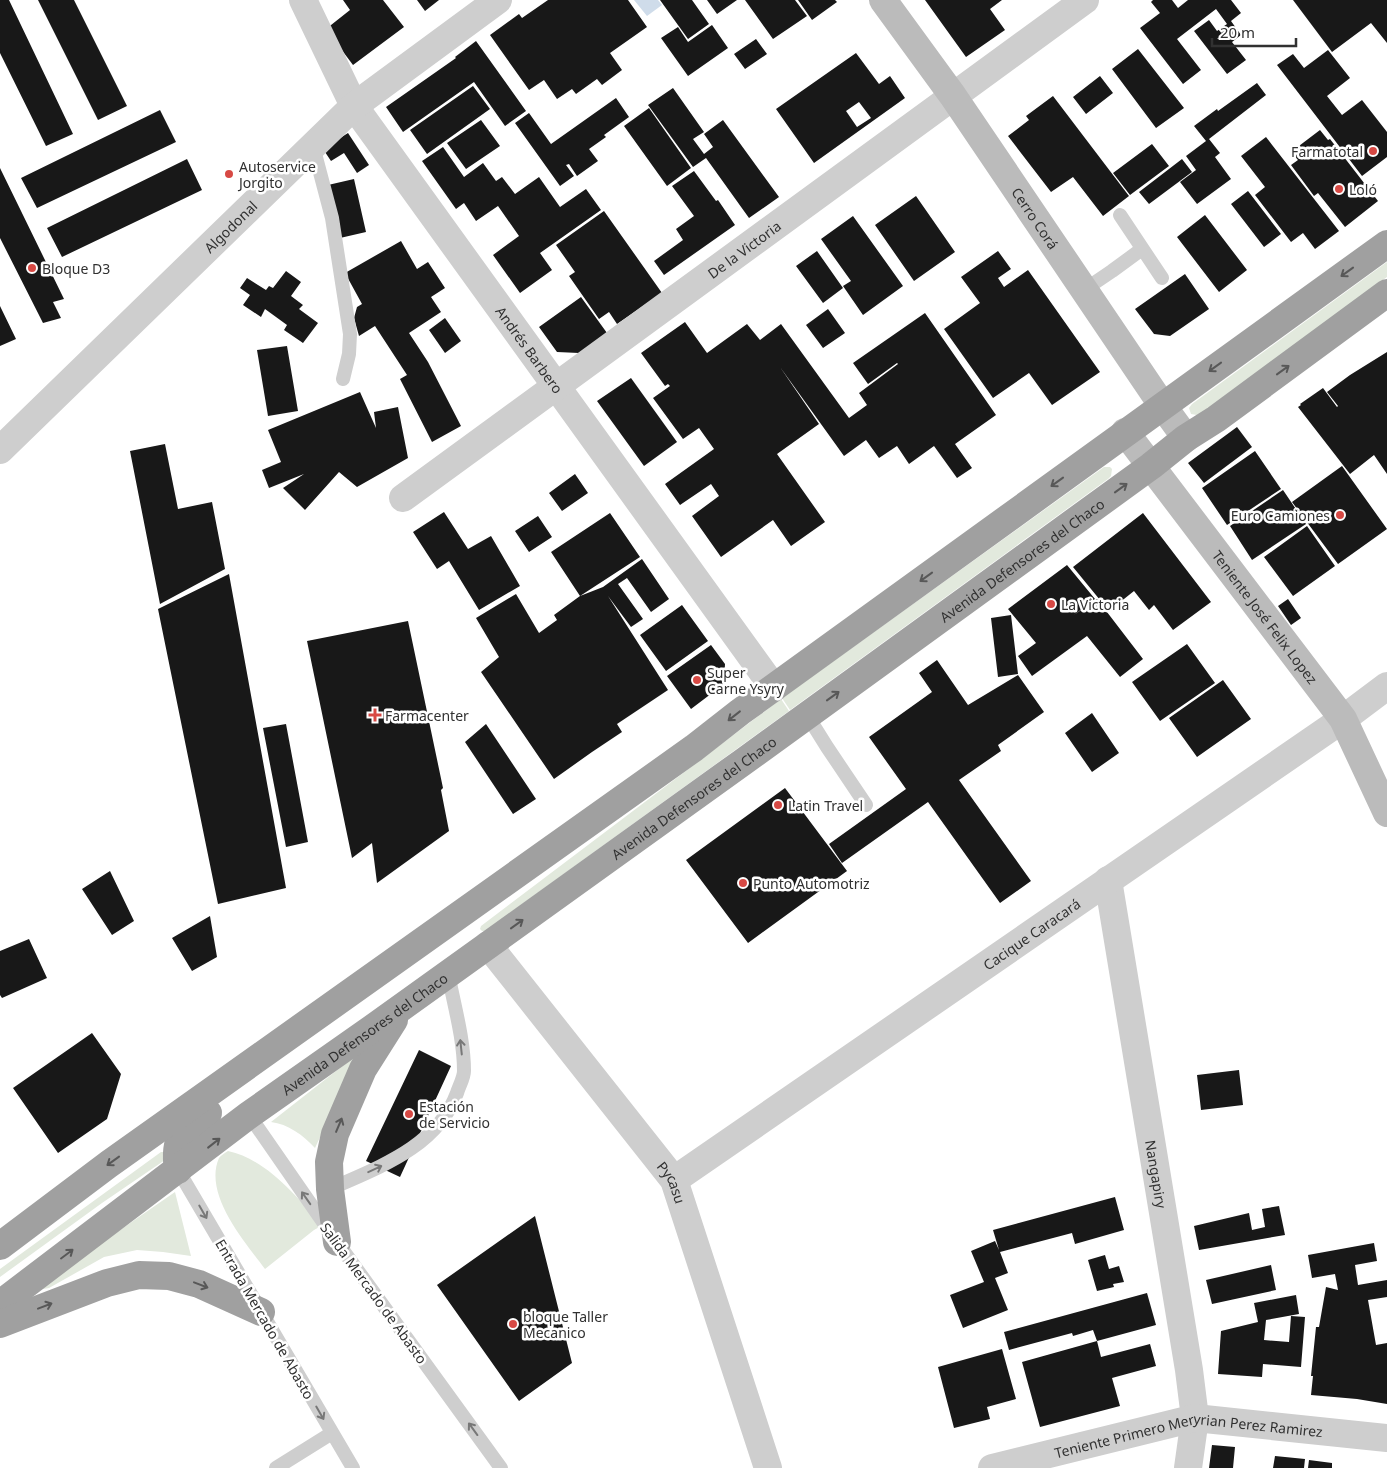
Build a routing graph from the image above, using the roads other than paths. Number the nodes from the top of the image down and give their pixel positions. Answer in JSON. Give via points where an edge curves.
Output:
{"nodes":[{"id":1,"x":303,"y":0,"type":"edge"},
{"id":2,"x":498,"y":0,"type":"edge"},
{"id":3,"x":883,"y":0,"type":"edge"},
{"id":4,"x":1085,"y":0,"type":"edge"},
{"id":5,"x":953,"y":96,"type":"junction"},
{"id":6,"x":354,"y":106,"type":"junction"},
{"id":7,"x":313,"y":146,"type":"junction"},
{"id":8,"x":1120,"y":215,"type":"dead end"},
{"id":9,"x":1387,"y":244,"type":"edge"},
{"id":10,"x":1142,"y":249,"type":"junction"},
{"id":11,"x":1162,"y":278,"type":"dead end"},
{"id":12,"x":1084,"y":290,"type":"junction"},
{"id":13,"x":1387,"y":293,"type":"edge"},
{"id":14,"x":343,"y":379,"type":"dead end"},
{"id":15,"x":556,"y":387,"type":"junction"},
{"id":16,"x":1162,"y":406,"type":"junction"},
{"id":17,"x":1125,"y":432,"type":"junction"},
{"id":18,"x":1186,"y":438,"type":"junction"},
{"id":19,"x":0,"y":450,"type":"edge"},
{"id":20,"x":1151,"y":466,"type":"junction"},
{"id":21,"x":403,"y":498,"type":"dead end"},
{"id":22,"x":1387,"y":686,"type":"edge"},
{"id":23,"x":774,"y":688,"type":"junction"},
{"id":24,"x":808,"y":715,"type":"junction"},
{"id":25,"x":1344,"y":720,"type":"junction"},
{"id":26,"x":866,"y":806,"type":"dead end"},
{"id":27,"x":1387,"y":813,"type":"edge"},
{"id":28,"x":1108,"y":880,"type":"junction"},
{"id":29,"x":488,"y":945,"type":"junction"},
{"id":30,"x":448,"y":973,"type":"junction"},
{"id":31,"x":403,"y":1007,"type":"junction"},
{"id":32,"x":218,"y":1096,"type":"junction"},
{"id":33,"x":249,"y":1116,"type":"junction"},
{"id":34,"x":178,"y":1170,"type":"junction"},
{"id":35,"x":674,"y":1180,"type":"junction"},
{"id":36,"x":330,"y":1189,"type":"junction"},
{"id":37,"x":336,"y":1242,"type":"junction"},
{"id":38,"x":0,"y":1246,"type":"edge"},
{"id":39,"x":0,"y":1304,"type":"edge"},
{"id":40,"x":261,"y":1312,"type":"junction"},
{"id":41,"x":0,"y":1324,"type":"edge"},
{"id":42,"x":1195,"y":1418,"type":"junction"},
{"id":43,"x":332,"y":1433,"type":"junction"},
{"id":44,"x":1387,"y":1438,"type":"edge"},
{"id":45,"x":276,"y":1468,"type":"edge"},
{"id":46,"x":353,"y":1468,"type":"edge"},
{"id":47,"x":501,"y":1468,"type":"edge"},
{"id":48,"x":768,"y":1468,"type":"edge"},
{"id":49,"x":992,"y":1468,"type":"edge"},
{"id":50,"x":1188,"y":1468,"type":"edge"}],
"edges":[{"from":1,"to":6,"type":"street","name":"Andrés Barbero"},
{"from":2,"to":6,"type":"street","name":"Algodonal"},
{"from":3,"to":5,"type":"main road","name":"Cerro Corá"},
{"from":4,"to":5,"type":"street","name":"De la Victoria"},
{"from":5,"to":12,"type":"main road","name":"Cerro Corá"},
{"from":5,"to":15,"type":"street","name":"De la Victoria"},
{"from":6,"to":7,"type":"street","name":"Algodonal"},
{"from":6,"to":15,"type":"street","name":"Andrés Barbero"},
{"from":7,"to":14,"type":"lane","via":[[332,218],[350,334]]},
{"from":7,"to":19,"type":"street","name":"Algodonal"},
{"from":8,"to":10,"type":"lane"},
{"from":9,"to":16,"type":"highway","one_way":true},
{"from":10,"to":11,"type":"lane"},
{"from":10,"to":12,"type":"lane"},
{"from":12,"to":16,"type":"main road","name":"Cerro Corá"},
{"from":18,"to":13,"type":"highway","name":"Avenida Defensores del Chaco","one_way":true},
{"from":15,"to":21,"type":"street","name":"De la Victoria"},
{"from":15,"to":23,"type":"street","name":"Andrés Barbero"},
{"from":16,"to":17,"type":"highway"},
{"from":16,"to":18,"type":"main road","name":"Cerro Corá"},
{"from":17,"to":20,"type":"main road","name":"Teniente José Felix Lopez"},
{"from":17,"to":23,"type":"highway","one_way":true},
{"from":18,"to":20,"type":"highway","name":"Avenida Defensores del Chaco"},
{"from":24,"to":20,"type":"highway","name":"Avenida Defensores del Chaco","one_way":true},
{"from":20,"to":25,"type":"main road","name":"Teniente José Felix Lopez"},
{"from":22,"to":25,"type":"street","name":"Cacique Caracará"},
{"from":23,"to":32,"type":"highway","one_way":true},
{"from":24,"to":26,"type":"lane"},
{"from":29,"to":24,"type":"highway","name":"Avenida Defensores del Chaco","one_way":true},
{"from":25,"to":27,"type":"main road","name":"Teniente José Felix Lopez"},
{"from":25,"to":28,"type":"street","name":"Cacique Caracará"},
{"from":28,"to":35,"type":"street","name":"Cacique Caracará"},
{"from":28,"to":42,"type":"street","name":"Nangapiry"},
{"from":29,"to":30,"type":"highway","name":"Avenida Defensores del Chaco"},
{"from":29,"to":35,"type":"street","name":"Pycasu"},
{"from":30,"to":31,"type":"highway","name":"Avenida Defensores del Chaco"},
{"from":36,"to":30,"type":"lane","one_way":true,"via":[[410,1151],[432,1132],[452,1106],[464,1074]]},
{"from":31,"to":33,"type":"highway","name":"Avenida Defensores del Chaco"},
{"from":36,"to":31,"type":"highway","one_way":true,"via":[[329,1162],[335,1134],[363,1069]]},
{"from":32,"to":33,"type":"highway","via":[[243,1109]]},
{"from":32,"to":34,"type":"highway","via":[[179,1139]]},
{"from":32,"to":38,"type":"highway","one_way":true,"via":[[109,1164]]},
{"from":34,"to":33,"type":"highway","name":"Avenida Defensores del Chaco","one_way":true},
{"from":37,"to":33,"type":"lane","name":"Salida Mercado de Abasto","one_way":true},
{"from":39,"to":34,"type":"highway","name":"Avenida Defensores del Chaco","one_way":true},
{"from":34,"to":40,"type":"lane","name":"Entrada Mercado de Abasto","one_way":true},
{"from":35,"to":48,"type":"street","name":"Pycasu"},
{"from":36,"to":37,"type":"highway"},
{"from":47,"to":37,"type":"lane","name":"Salida Mercado de Abasto","one_way":true},
{"from":41,"to":40,"type":"highway","one_way":true,"via":[[106,1283],[139,1275],[169,1276],[199,1284]]},
{"from":40,"to":43,"type":"lane","name":"Entrada Mercado de Abasto","one_way":true},
{"from":42,"to":44,"type":"street","name":"Teniente Primero Meryrian Perez Ramirez"},
{"from":42,"to":49,"type":"street","name":"Teniente Primero Meryrian Perez Ramirez"},
{"from":42,"to":50,"type":"street","name":"Nangapiry"},
{"from":43,"to":45,"type":"lane"},
{"from":43,"to":46,"type":"lane","name":"Entrada Mercado de Abasto"}]}
